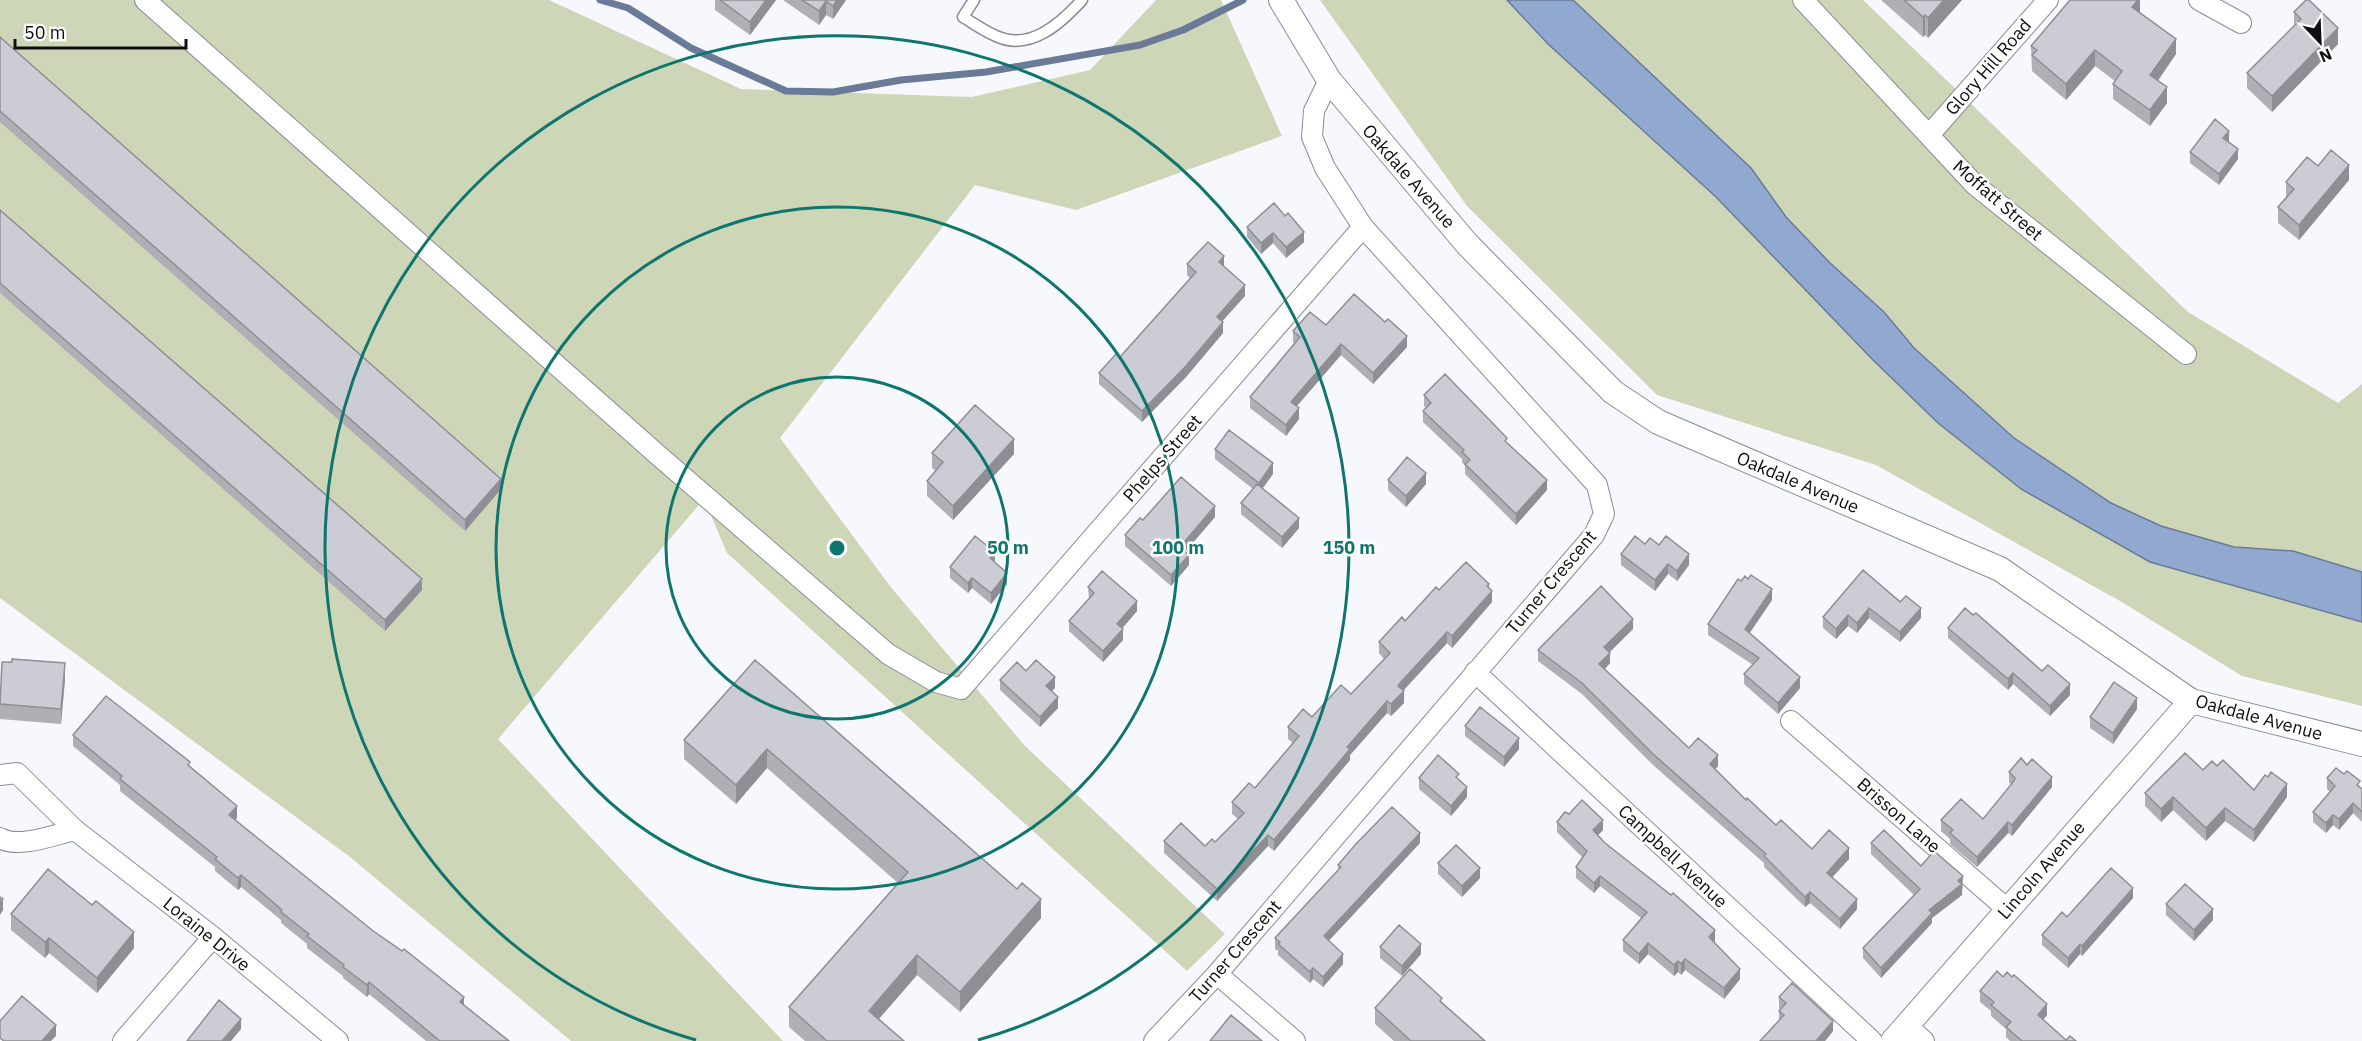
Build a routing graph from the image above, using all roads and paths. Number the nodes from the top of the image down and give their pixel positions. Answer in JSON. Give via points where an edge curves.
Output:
{"nodes":[{"id":1,"x":145,"y":0,"type":"edge"},
{"id":2,"x":974,"y":0,"type":"edge"},
{"id":3,"x":1082,"y":0,"type":"edge"},
{"id":4,"x":1281,"y":0,"type":"edge"},
{"id":5,"x":1803,"y":0,"type":"edge"},
{"id":6,"x":2048,"y":0,"type":"edge"},
{"id":7,"x":2199,"y":0,"type":"edge"},
{"id":8,"x":2241,"y":23,"type":"dead end"},
{"id":9,"x":1329,"y":80,"type":"junction"},
{"id":10,"x":1929,"y":135,"type":"junction"},
{"id":11,"x":1363,"y":226,"type":"junction"},
{"id":12,"x":2186,"y":354,"type":"dead end"},
{"id":13,"x":1475,"y":672,"type":"junction"},
{"id":14,"x":2191,"y":701,"type":"junction"},
{"id":15,"x":1791,"y":720,"type":"dead end"},
{"id":16,"x":2362,"y":744,"type":"edge"},
{"id":17,"x":0,"y":775,"type":"edge"},
{"id":18,"x":75,"y":830,"type":"junction"},
{"id":19,"x":0,"y":838,"type":"edge"},
{"id":20,"x":2007,"y":909,"type":"junction"},
{"id":21,"x":213,"y":937,"type":"junction"},
{"id":22,"x":1217,"y":974,"type":"junction"},
{"id":23,"x":1908,"y":1036,"type":"edge"},
{"id":24,"x":123,"y":1041,"type":"edge"},
{"id":25,"x":338,"y":1041,"type":"edge"},
{"id":26,"x":1154,"y":1041,"type":"edge"},
{"id":27,"x":1295,"y":1041,"type":"edge"},
{"id":28,"x":1872,"y":1041,"type":"edge"}],
"edges":[{"from":1,"to":11,"type":"street","name":"Phelps Street","via":[[888,654],[936,682],[960,689]]},
{"from":2,"to":3,"type":"lane","via":[[963,17],[998,38],[1018,39],[1048,32]]},
{"from":4,"to":9,"type":"street"},
{"from":5,"to":10,"type":"street","name":"Moffatt Street"},
{"from":6,"to":10,"type":"street","name":"Glory Hill Road"},
{"from":7,"to":8,"type":"street"},
{"from":9,"to":11,"type":"street","name":"Turner Crescent","via":[[1314,111],[1312,137],[1325,168]]},
{"from":9,"to":14,"type":"street","name":"Oakdale Avenue","via":[[1467,244],[1613,392],[1658,422],[2000,568]]},
{"from":10,"to":12,"type":"street","name":"Moffatt Street","via":[[1975,185]]},
{"from":11,"to":13,"type":"street","name":"Turner Crescent","via":[[1597,485],[1604,514],[1594,535]]},
{"from":13,"to":22,"type":"street","name":"Turner Crescent"},
{"from":13,"to":28,"type":"street","name":"Campbell Avenue"},
{"from":14,"to":16,"type":"street","name":"Oakdale Avenue"},
{"from":14,"to":20,"type":"street","name":"Lincoln Avenue"},
{"from":15,"to":20,"type":"street","name":"Brisson Lane"},
{"from":17,"to":18,"type":"street","name":"Loraine Drive","via":[[17,773]]},
{"from":18,"to":19,"type":"street","via":[[24,844]]},
{"from":18,"to":21,"type":"street","name":"Loraine Drive"},
{"from":20,"to":23,"type":"street","name":"Lincoln Avenue"},
{"from":21,"to":24,"type":"street"},
{"from":21,"to":25,"type":"street","name":"Loraine Drive"},
{"from":22,"to":26,"type":"street","name":"Turner Crescent"},
{"from":22,"to":27,"type":"street"}]}
